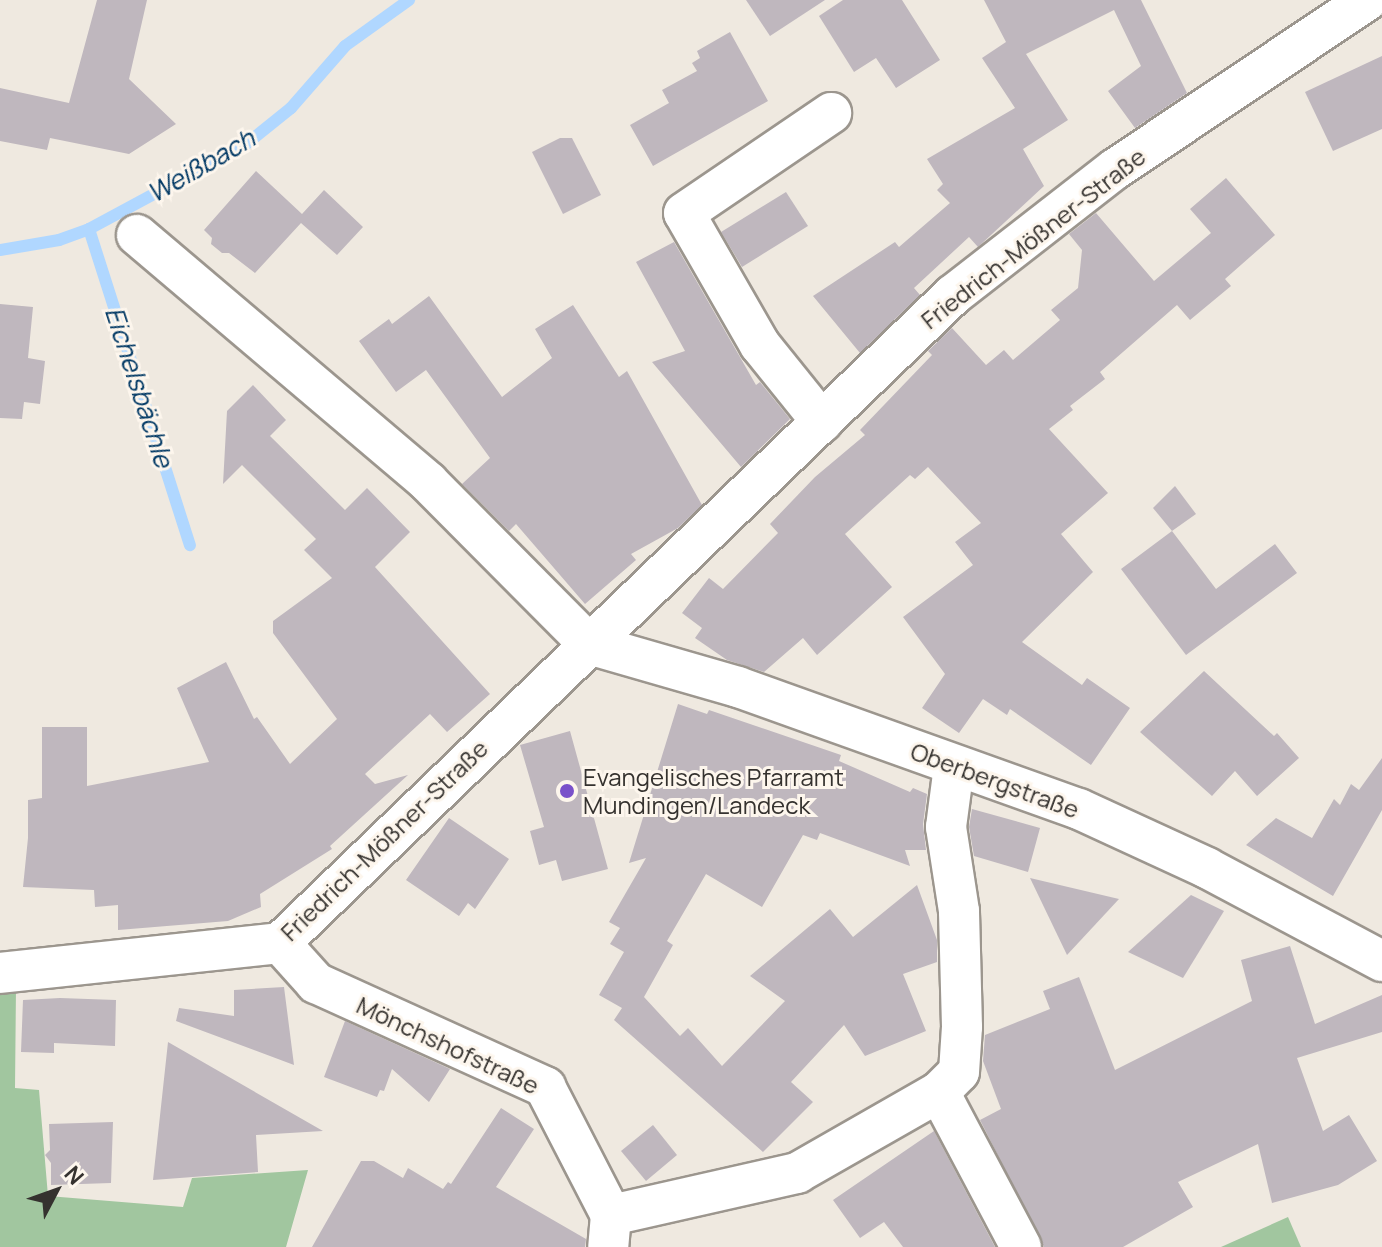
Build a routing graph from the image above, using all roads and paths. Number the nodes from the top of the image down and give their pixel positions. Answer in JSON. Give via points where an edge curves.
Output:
{"nodes":[{"id":1,"x":1367,"y":0,"type":"edge"},
{"id":2,"x":831,"y":113,"type":"dead end"},
{"id":3,"x":137,"y":235,"type":"dead end"},
{"id":4,"x":822,"y":422,"type":"junction"},
{"id":5,"x":589,"y":644,"type":"junction"},
{"id":6,"x":954,"y":766,"type":"junction"},
{"id":7,"x":280,"y":943,"type":"junction"},
{"id":8,"x":1382,"y":961,"type":"edge"},
{"id":9,"x":0,"y":973,"type":"edge"},
{"id":10,"x":939,"y":1092,"type":"junction"},
{"id":11,"x":610,"y":1231,"type":"edge"},
{"id":12,"x":1021,"y":1247,"type":"edge"}],
"edges":[{"from":1,"to":4,"type":"street","name":"Friedrich-Mößner-Straße","via":[[1115,169],[953,295]]},
{"from":2,"to":4,"type":"street","via":[[684,213],[760,345]]},
{"from":3,"to":5,"type":"street","via":[[428,482]]},
{"from":4,"to":5,"type":"street","name":"Friedrich-Mößner-Straße"},
{"from":5,"to":6,"type":"street","name":"Oberbergstraße","via":[[738,687]]},
{"from":5,"to":7,"type":"street","name":"Friedrich-Mößner-Straße"},
{"from":6,"to":8,"type":"street","name":"Oberbergstraße","via":[[1079,809],[1207,868]]},
{"from":6,"to":10,"type":"street","name":"Mönchshofstraße","via":[[946,827],[959,911],[962,1027],[959,1072]]},
{"from":7,"to":9,"type":"street","name":"Friedrich-Mößner-Straße"},
{"from":7,"to":11,"type":"street","name":"Mönchshofstraße","via":[[316,983],[545,1087]]},
{"from":10,"to":11,"type":"street","name":"Mönchshofstraße","via":[[797,1173]]},
{"from":10,"to":12,"type":"street"}]}
